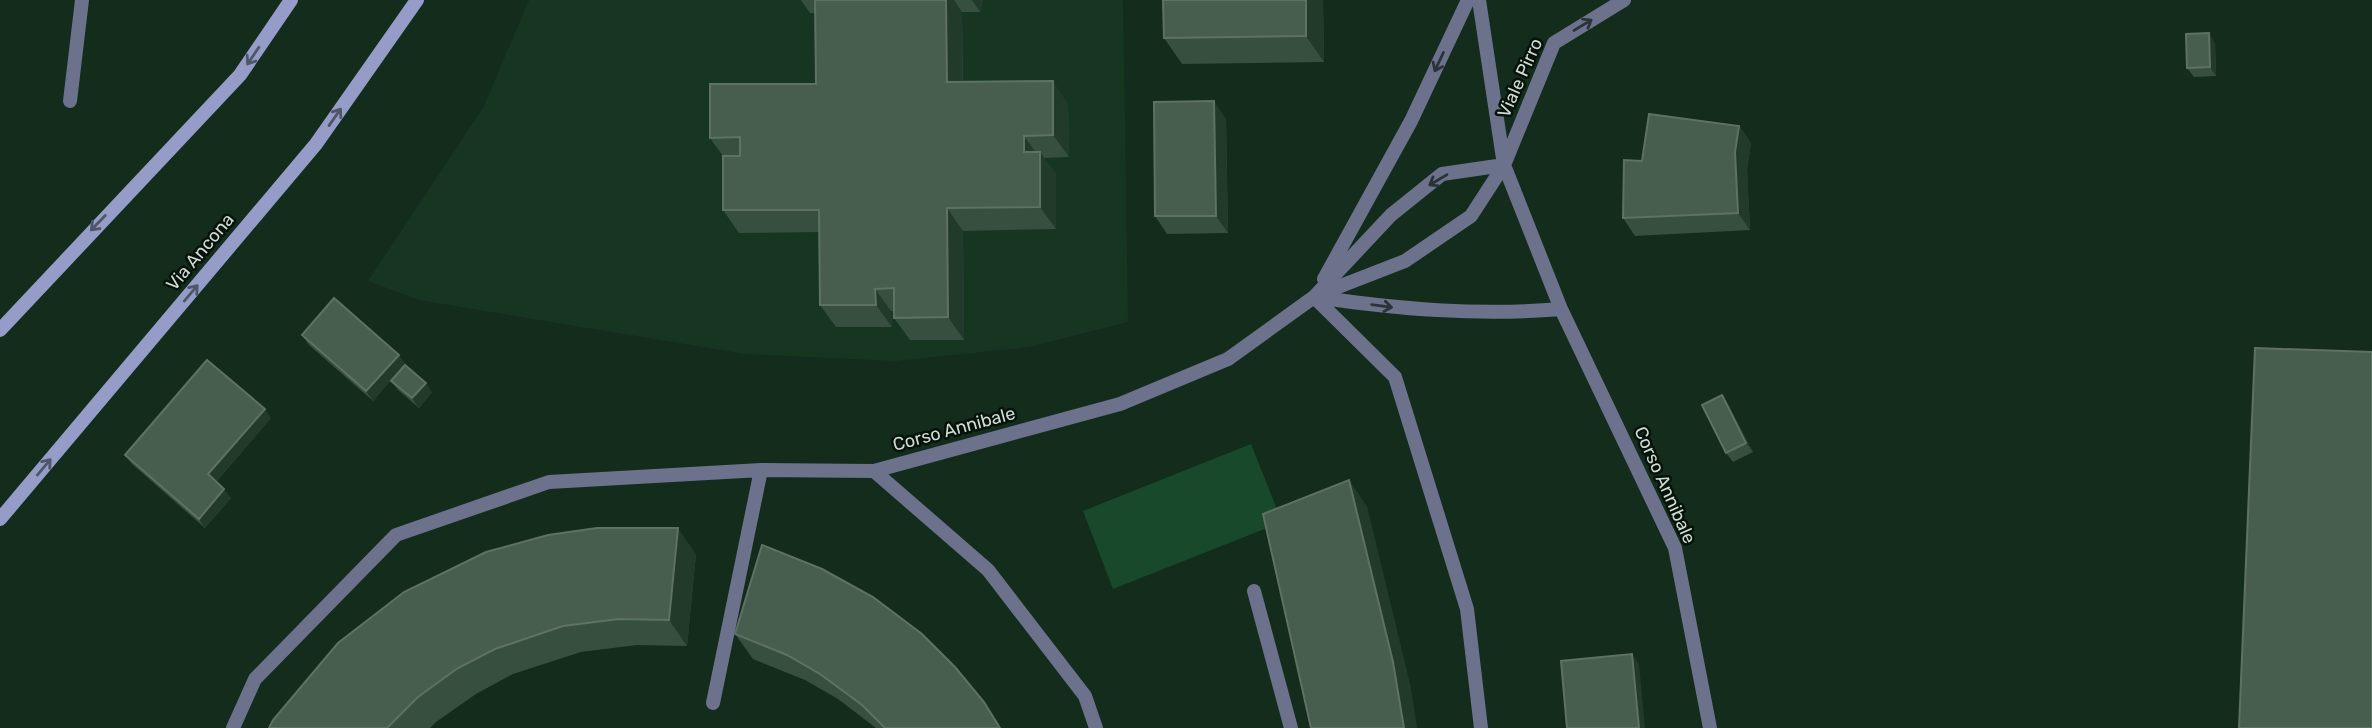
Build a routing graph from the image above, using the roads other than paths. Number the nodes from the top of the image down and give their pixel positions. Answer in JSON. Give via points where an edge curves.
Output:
{"nodes":[{"id":1,"x":82,"y":0,"type":"edge"},
{"id":2,"x":291,"y":0,"type":"edge"},
{"id":3,"x":417,"y":0,"type":"edge"},
{"id":4,"x":1468,"y":0,"type":"edge"},
{"id":5,"x":1479,"y":0,"type":"edge"},
{"id":6,"x":1624,"y":0,"type":"edge"},
{"id":7,"x":70,"y":101,"type":"dead end"},
{"id":8,"x":1504,"y":165,"type":"junction"},
{"id":9,"x":1314,"y":296,"type":"junction"},
{"id":10,"x":1561,"y":309,"type":"junction"},
{"id":11,"x":0,"y":330,"type":"edge"},
{"id":12,"x":761,"y":470,"type":"junction"},
{"id":13,"x":874,"y":471,"type":"junction"},
{"id":14,"x":0,"y":519,"type":"edge"},
{"id":15,"x":1254,"y":591,"type":"dead end"},
{"id":16,"x":713,"y":703,"type":"dead end"},
{"id":17,"x":233,"y":728,"type":"edge"},
{"id":18,"x":1096,"y":728,"type":"edge"},
{"id":19,"x":1291,"y":728,"type":"edge"},
{"id":20,"x":1481,"y":728,"type":"edge"},
{"id":21,"x":1710,"y":728,"type":"edge"}],
"edges":[{"from":1,"to":7,"type":"street"},
{"from":2,"to":11,"type":"street","one_way":true,"via":[[240,75]]},
{"from":14,"to":3,"type":"street","name":"Via Ancona","one_way":true,"via":[[316,144]]},
{"from":4,"to":9,"type":"street","name":"Corso Annibale","one_way":true,"via":[[1412,121]]},
{"from":5,"to":8,"type":"street","name":"Corso Annibale"},
{"from":8,"to":6,"type":"street","name":"Viale Pirro","one_way":true,"via":[[1553,43]]},
{"from":8,"to":9,"type":"street","name":"Corso Annibale","via":[[1471,216],[1405,261]]},
{"from":8,"to":9,"type":"street","name":"Corso Annibale","one_way":true,"via":[[1442,174],[1391,215]]},
{"from":8,"to":10,"type":"street","name":"Corso Annibale"},
{"from":9,"to":10,"type":"street","one_way":true,"via":[[1390,308],[1494,313]]},
{"from":9,"to":13,"type":"street","name":"Corso Annibale","via":[[1228,359],[1120,404]]},
{"from":9,"to":20,"type":"street","via":[[1395,377],[1467,609]]},
{"from":10,"to":21,"type":"street","name":"Corso Annibale","via":[[1675,548]]},
{"from":12,"to":13,"type":"street"},
{"from":12,"to":16,"type":"street"},
{"from":12,"to":17,"type":"street","via":[[549,482],[396,534],[255,679]]},
{"from":13,"to":18,"type":"street","name":"Corso Annibale","via":[[988,570],[1085,696]]},
{"from":15,"to":19,"type":"street"}]}
